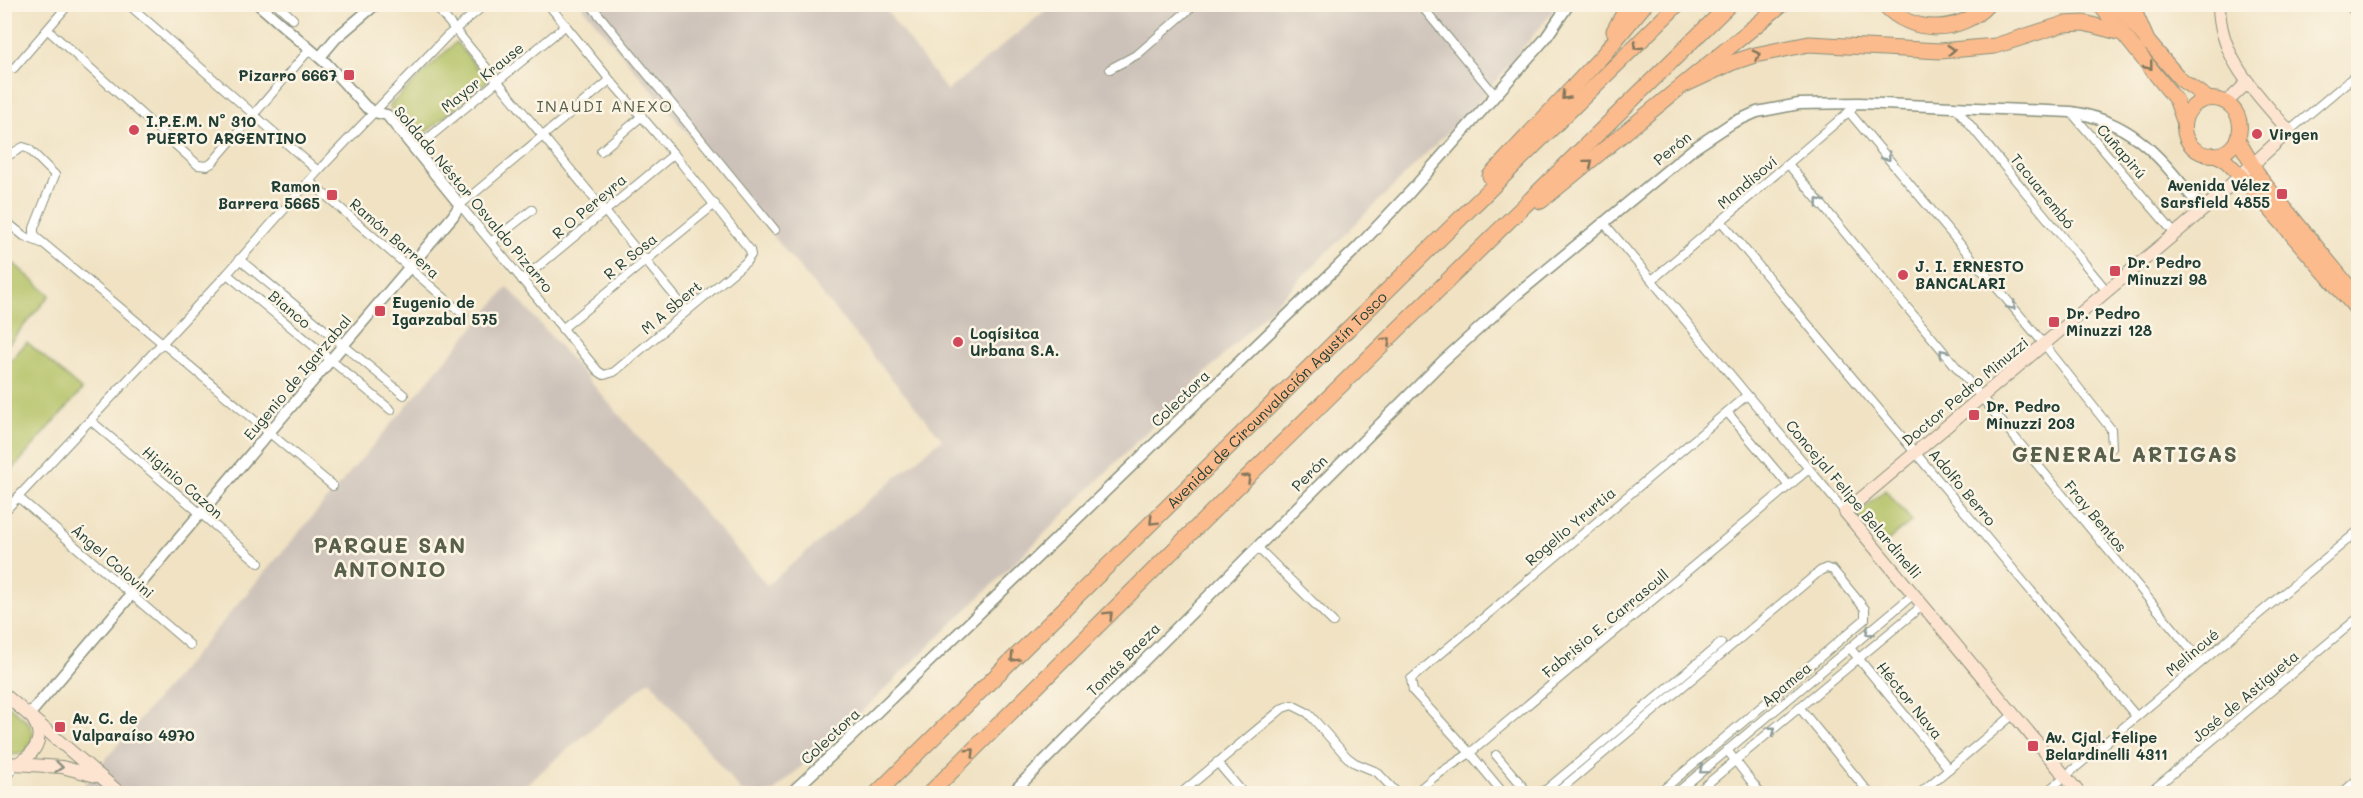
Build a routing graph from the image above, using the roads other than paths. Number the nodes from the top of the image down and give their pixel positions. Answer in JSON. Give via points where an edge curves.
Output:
{"nodes":[{"id":1,"x":69,"y":4,"type":"edge"},
{"id":2,"x":128,"y":4,"type":"edge"},
{"id":3,"x":258,"y":4,"type":"edge"},
{"id":4,"x":277,"y":4,"type":"edge"},
{"id":5,"x":376,"y":4,"type":"edge"},
{"id":6,"x":434,"y":4,"type":"edge"},
{"id":7,"x":486,"y":4,"type":"edge"},
{"id":8,"x":548,"y":4,"type":"edge"},
{"id":9,"x":590,"y":4,"type":"edge"},
{"id":10,"x":1195,"y":4,"type":"edge"},
{"id":11,"x":1420,"y":4,"type":"edge"},
{"id":12,"x":1569,"y":4,"type":"edge"},
{"id":13,"x":1629,"y":4,"type":"edge"},
{"id":14,"x":1645,"y":4,"type":"edge"},
{"id":15,"x":1678,"y":4,"type":"edge"},
{"id":16,"x":1730,"y":4,"type":"edge"},
{"id":17,"x":1782,"y":4,"type":"edge"},
{"id":18,"x":1884,"y":4,"type":"edge"},
{"id":19,"x":1988,"y":4,"type":"edge"},
{"id":20,"x":2098,"y":4,"type":"edge"},
{"id":21,"x":2116,"y":4,"type":"edge"},
{"id":22,"x":2131,"y":4,"type":"edge"},
{"id":23,"x":2219,"y":4,"type":"edge"},
{"id":24,"x":2348,"y":4,"type":"edge"},
{"id":25,"x":2358,"y":17,"type":"edge"},
{"id":26,"x":293,"y":19,"type":"dead end"},
{"id":27,"x":566,"y":26,"type":"junction"},
{"id":28,"x":48,"y":30,"type":"junction"},
{"id":29,"x":454,"y":30,"type":"junction"},
{"id":30,"x":2122,"y":33,"type":"junction"},
{"id":31,"x":2148,"y":43,"type":"junction"},
{"id":32,"x":310,"y":49,"type":"junction"},
{"id":33,"x":320,"y":57,"type":"junction"},
{"id":34,"x":14,"y":68,"type":"dead end"},
{"id":35,"x":1110,"y":69,"type":"dead end"},
{"id":36,"x":1587,"y":72,"type":"junction"},
{"id":37,"x":2358,"y":73,"type":"edge"},
{"id":38,"x":610,"y":80,"type":"junction"},
{"id":39,"x":497,"y":82,"type":"junction"},
{"id":40,"x":2248,"y":82,"type":"junction"},
{"id":41,"x":1684,"y":85,"type":"junction"},
{"id":42,"x":1495,"y":95,"type":"junction"},
{"id":43,"x":2209,"y":99,"type":"junction"},
{"id":44,"x":2226,"y":103,"type":"junction"},
{"id":45,"x":1859,"y":104,"type":"junction"},
{"id":46,"x":1957,"y":109,"type":"junction"},
{"id":47,"x":374,"y":112,"type":"junction"},
{"id":48,"x":1849,"y":112,"type":"junction"},
{"id":49,"x":2071,"y":112,"type":"junction"},
{"id":50,"x":254,"y":115,"type":"junction"},
{"id":51,"x":642,"y":116,"type":"junction"},
{"id":52,"x":2184,"y":122,"type":"junction"},
{"id":53,"x":2289,"y":131,"type":"junction"},
{"id":54,"x":542,"y":135,"type":"junction"},
{"id":55,"x":2237,"y":138,"type":"junction"},
{"id":56,"x":415,"y":149,"type":"junction"},
{"id":57,"x":601,"y":151,"type":"dead end"},
{"id":58,"x":674,"y":154,"type":"junction"},
{"id":59,"x":2214,"y":154,"type":"junction"},
{"id":60,"x":4,"y":158,"type":"edge"},
{"id":61,"x":1788,"y":164,"type":"junction"},
{"id":62,"x":2251,"y":164,"type":"junction"},
{"id":63,"x":318,"y":171,"type":"junction"},
{"id":64,"x":2240,"y":175,"type":"junction"},
{"id":65,"x":309,"y":181,"type":"junction"},
{"id":66,"x":715,"y":204,"type":"junction"},
{"id":67,"x":460,"y":205,"type":"junction"},
{"id":68,"x":532,"y":210,"type":"dead end"},
{"id":69,"x":604,"y":210,"type":"junction"},
{"id":70,"x":2203,"y":210,"type":"junction"},
{"id":71,"x":4,"y":220,"type":"edge"},
{"id":72,"x":1721,"y":221,"type":"junction"},
{"id":73,"x":1604,"y":224,"type":"junction"},
{"id":74,"x":775,"y":230,"type":"dead end"},
{"id":75,"x":2175,"y":234,"type":"junction"},
{"id":76,"x":491,"y":242,"type":"junction"},
{"id":77,"x":45,"y":244,"type":"junction"},
{"id":78,"x":1478,"y":252,"type":"junction"},
{"id":79,"x":239,"y":260,"type":"junction"},
{"id":80,"x":645,"y":260,"type":"junction"},
{"id":81,"x":409,"y":268,"type":"junction"},
{"id":82,"x":227,"y":274,"type":"junction"},
{"id":83,"x":522,"y":280,"type":"junction"},
{"id":84,"x":1652,"y":280,"type":"junction"},
{"id":85,"x":2107,"y":291,"type":"junction"},
{"id":86,"x":2358,"y":297,"type":"edge"},
{"id":87,"x":687,"y":311,"type":"junction"},
{"id":88,"x":2358,"y":311,"type":"edge"},
{"id":89,"x":464,"y":315,"type":"dead end"},
{"id":90,"x":1351,"y":327,"type":"junction"},
{"id":91,"x":562,"y":329,"type":"junction"},
{"id":92,"x":161,"y":343,"type":"junction"},
{"id":93,"x":2044,"y":344,"type":"junction"},
{"id":94,"x":343,"y":346,"type":"junction"},
{"id":95,"x":331,"y":360,"type":"junction"},
{"id":96,"x":604,"y":375,"type":"joint"},
{"id":97,"x":404,"y":395,"type":"dead end"},
{"id":98,"x":1747,"y":395,"type":"junction"},
{"id":99,"x":1980,"y":398,"type":"junction"},
{"id":100,"x":391,"y":410,"type":"dead end"},
{"id":101,"x":1727,"y":412,"type":"junction"},
{"id":102,"x":90,"y":420,"type":"junction"},
{"id":103,"x":270,"y":433,"type":"junction"},
{"id":104,"x":2112,"y":448,"type":"dead end"},
{"id":105,"x":1916,"y":451,"type":"junction"},
{"id":106,"x":1809,"y":469,"type":"junction"},
{"id":107,"x":333,"y":486,"type":"dead end"},
{"id":108,"x":1789,"y":486,"type":"junction"},
{"id":109,"x":18,"y":497,"type":"junction"},
{"id":110,"x":4,"y":512,"type":"edge"},
{"id":111,"x":1845,"y":512,"type":"junction"},
{"id":112,"x":200,"y":514,"type":"junction"},
{"id":113,"x":2358,"y":531,"type":"edge"},
{"id":114,"x":1257,"y":547,"type":"junction"},
{"id":115,"x":259,"y":564,"type":"dead end"},
{"id":116,"x":1914,"y":594,"type":"junction"},
{"id":117,"x":132,"y":596,"type":"junction"},
{"id":118,"x":1923,"y":605,"type":"junction"},
{"id":119,"x":2358,"y":618,"type":"edge"},
{"id":120,"x":1334,"y":622,"type":"dead end"},
{"id":121,"x":1721,"y":642,"type":"dead end"},
{"id":122,"x":190,"y":645,"type":"dead end"},
{"id":123,"x":1850,"y":648,"type":"junction"},
{"id":124,"x":1858,"y":659,"type":"junction"},
{"id":125,"x":2201,"y":662,"type":"junction"},
{"id":126,"x":4,"y":694,"type":"edge"},
{"id":127,"x":1799,"y":707,"type":"junction"},
{"id":128,"x":2014,"y":714,"type":"junction"},
{"id":129,"x":29,"y":715,"type":"junction"},
{"id":130,"x":2136,"y":716,"type":"junction"},
{"id":131,"x":1727,"y":750,"type":"junction"},
{"id":132,"x":1470,"y":753,"type":"junction"},
{"id":133,"x":1496,"y":754,"type":"dead end"},
{"id":134,"x":1735,"y":760,"type":"junction"},
{"id":135,"x":1217,"y":762,"type":"junction"},
{"id":136,"x":10,"y":763,"type":"edge"},
{"id":137,"x":1949,"y":769,"type":"junction"},
{"id":138,"x":2065,"y":775,"type":"junction"},
{"id":139,"x":103,"y":778,"type":"junction"},
{"id":140,"x":2358,"y":779,"type":"edge"},
{"id":141,"x":4,"y":781,"type":"edge"},
{"id":142,"x":1522,"y":791,"type":"edge"},
{"id":143,"x":121,"y":794,"type":"edge"},
{"id":144,"x":790,"y":794,"type":"edge"},
{"id":145,"x":876,"y":794,"type":"edge"},
{"id":146,"x":929,"y":794,"type":"edge"},
{"id":147,"x":1011,"y":794,"type":"edge"},
{"id":148,"x":1180,"y":794,"type":"edge"},
{"id":149,"x":1244,"y":794,"type":"edge"},
{"id":150,"x":1398,"y":794,"type":"edge"},
{"id":151,"x":1414,"y":794,"type":"edge"},
{"id":152,"x":1504,"y":794,"type":"edge"},
{"id":153,"x":1535,"y":794,"type":"edge"},
{"id":154,"x":1555,"y":794,"type":"edge"},
{"id":155,"x":1658,"y":794,"type":"edge"},
{"id":156,"x":1675,"y":794,"type":"edge"},
{"id":157,"x":1695,"y":794,"type":"edge"},
{"id":158,"x":1761,"y":794,"type":"edge"},
{"id":159,"x":1870,"y":794,"type":"edge"},
{"id":160,"x":1920,"y":794,"type":"edge"},
{"id":161,"x":2044,"y":794,"type":"edge"},
{"id":162,"x":2080,"y":794,"type":"edge"},
{"id":163,"x":2148,"y":794,"type":"edge"},
{"id":164,"x":2341,"y":794,"type":"edge"}],
"edges":[{"from":1,"to":28,"type":"street"},
{"from":2,"to":50,"type":"street"},
{"from":3,"to":32,"type":"street","name":"Soldado Néstor Osvaldo Pizarro"},
{"from":4,"to":26,"type":"street"},
{"from":5,"to":33,"type":"street"},
{"from":6,"to":29,"type":"street"},
{"from":7,"to":29,"type":"street"},
{"from":8,"to":27,"type":"street"},
{"from":9,"to":74,"type":"street"},
{"from":10,"to":35,"type":"street","via":[[1138,54]]},
{"from":11,"to":42,"type":"street"},
{"from":12,"to":42,"type":"street","name":"Colectora","via":[[1545,39]]},
{"from":13,"to":36,"type":"highway"},
{"from":14,"to":36,"type":"highway"},
{"from":15,"to":90,"type":"highway","name":"Avenida de Circunvalación Agustín Tosco","one_way":true},
{"from":16,"to":78,"type":"highway"},
{"from":17,"to":41,"type":"highway"},
{"from":18,"to":19,"type":"highway","via":[[1909,22],[1934,28],[1966,21]]},
{"from":20,"to":30,"type":"main road"},
{"from":21,"to":31,"type":"main road"},
{"from":22,"to":31,"type":"highway"},
{"from":23,"to":40,"type":"main road","via":[[2226,47]]},
{"from":24,"to":25,"type":"street"},
{"from":27,"to":38,"type":"street"},
{"from":27,"to":39,"type":"street","name":"Mayor Krause"},
{"from":28,"to":34,"type":"street"},
{"from":28,"to":50,"type":"street","via":[[198,165],[212,163]]},
{"from":29,"to":39,"type":"street"},
{"from":29,"to":47,"type":"street"},
{"from":41,"to":30,"type":"highway","one_way":true,"via":[[1755,55],[1809,44],[1940,51],[1995,46],[2064,24],[2084,23]]},
{"from":30,"to":52,"type":"main road","one_way":true,"via":[[2176,100]]},
{"from":31,"to":43,"type":"main road","via":[[2181,80]]},
{"from":32,"to":33,"type":"street","name":"Soldado Néstor Osvaldo Pizarro"},
{"from":32,"to":50,"type":"street"},
{"from":33,"to":47,"type":"street","name":"Soldado Néstor Osvaldo Pizarro"},
{"from":36,"to":90,"type":"highway","one_way":true,"via":[[1432,234]]},
{"from":37,"to":53,"type":"street"},
{"from":38,"to":51,"type":"street"},
{"from":38,"to":54,"type":"street","name":"Eugenio de Igarzabal"},
{"from":39,"to":54,"type":"street"},
{"from":39,"to":56,"type":"street","name":"Mayor Krause"},
{"from":40,"to":44,"type":"main road"},
{"from":40,"to":53,"type":"main road"},
{"from":78,"to":41,"type":"highway","one_way":true},
{"from":42,"to":144,"type":"street","name":"Colectora","via":[[1357,248]]},
{"from":43,"to":44,"type":"main road"},
{"from":43,"to":52,"type":"main road","via":[[2195,104]]},
{"from":44,"to":55,"type":"main road","via":[[2238,117]]},
{"from":45,"to":46,"type":"street","name":"Perón"},
{"from":45,"to":48,"type":"street","name":"Mandisoví"},
{"from":45,"to":73,"type":"street","name":"Perón","via":[[1779,106],[1732,123],[1693,149]]},
{"from":46,"to":49,"type":"street","name":"Perón"},
{"from":46,"to":85,"type":"street","name":"Tacuarembó"},
{"from":47,"to":56,"type":"street","name":"Soldado Néstor Osvaldo Pizarro","via":[[387,115]]},
{"from":47,"to":63,"type":"street"},
{"from":48,"to":61,"type":"street","name":"Mandisoví"},
{"from":48,"to":93,"type":"street","one_way":true},
{"from":49,"to":70,"type":"street","name":"Perón","via":[[2107,120],[2130,132],[2163,162]]},
{"from":49,"to":75,"type":"street","name":"Cuñapirú"},
{"from":50,"to":63,"type":"street"},
{"from":51,"to":57,"type":"street"},
{"from":51,"to":58,"type":"street"},
{"from":52,"to":59,"type":"main road","via":[[2186,136],[2194,148]]},
{"from":53,"to":62,"type":"main road","name":"Doctor Pedro Minuzzi"},
{"from":54,"to":67,"type":"street","name":"Eugenio de Igarzabal"},
{"from":54,"to":69,"type":"street"},
{"from":55,"to":59,"type":"main road","via":[[2228,150]]},
{"from":55,"to":62,"type":"main road"},
{"from":56,"to":67,"type":"street","name":"Soldado Néstor Osvaldo Pizarro"},
{"from":58,"to":66,"type":"street"},
{"from":58,"to":69,"type":"street","name":"R O Pereyra"},
{"from":59,"to":64,"type":"main road"},
{"from":60,"to":77,"type":"street","via":[[23,147],[55,175],[34,228]]},
{"from":61,"to":72,"type":"street","name":"Mandisoví"},
{"from":99,"to":61,"type":"street","name":"Fray Bentos","one_way":true},
{"from":62,"to":64,"type":"main road","name":"Doctor Pedro Minuzzi"},
{"from":62,"to":86,"type":"main road"},
{"from":63,"to":65,"type":"street"},
{"from":64,"to":70,"type":"main road","name":"Doctor Pedro Minuzzi"},
{"from":64,"to":88,"type":"main road"},
{"from":65,"to":79,"type":"street"},
{"from":65,"to":81,"type":"street","name":"Ramón Barrera"},
{"from":66,"to":80,"type":"street","name":"R R Sosa"},
{"from":66,"to":87,"type":"street","name":"M A Sbert","via":[[749,245],[751,255]]},
{"from":67,"to":76,"type":"street","name":"Soldado Néstor Osvaldo Pizarro"},
{"from":67,"to":81,"type":"street","name":"Eugenio de Igarzabal"},
{"from":68,"to":76,"type":"street"},
{"from":69,"to":80,"type":"street"},
{"from":69,"to":83,"type":"street","name":"R O Pereyra"},
{"from":70,"to":75,"type":"main road","name":"Doctor Pedro Minuzzi"},
{"from":71,"to":77,"type":"street","via":[[24,236]]},
{"from":72,"to":84,"type":"street","name":"Mandisoví"},
{"from":72,"to":105,"type":"street","name":"Adolfo Berro"},
{"from":73,"to":84,"type":"street","name":"Concejal Felipe Belardinelli"},
{"from":73,"to":114,"type":"street","name":"Perón","via":[[1451,354]]},
{"from":75,"to":85,"type":"main road","name":"Doctor Pedro Minuzzi"},
{"from":76,"to":83,"type":"street","name":"Soldado Néstor Osvaldo Pizarro"},
{"from":77,"to":92,"type":"street"},
{"from":146,"to":78,"type":"highway","one_way":true},
{"from":79,"to":82,"type":"street"},
{"from":79,"to":94,"type":"street"},
{"from":80,"to":87,"type":"street"},
{"from":80,"to":91,"type":"street","name":"R R Sosa"},
{"from":81,"to":89,"type":"street","name":"Ramón Barrera"},
{"from":81,"to":94,"type":"street","name":"Eugenio de Igarzabal"},
{"from":82,"to":92,"type":"street"},
{"from":82,"to":95,"type":"street","name":"Bianco"},
{"from":83,"to":91,"type":"street","name":"Soldado Néstor Osvaldo Pizarro"},
{"from":84,"to":98,"type":"street","name":"Concejal Felipe Belardinelli"},
{"from":85,"to":93,"type":"main road","name":"Doctor Pedro Minuzzi"},
{"from":87,"to":96,"type":"street","name":"M A Sbert","via":[[614,372]]},
{"from":90,"to":145,"type":"highway","name":"Avenida de Circunvalación Agustín Tosco","one_way":true},
{"from":91,"to":96,"type":"street","name":"Soldado Néstor Osvaldo Pizarro"},
{"from":92,"to":102,"type":"street"},
{"from":92,"to":103,"type":"street"},
{"from":93,"to":99,"type":"main road","name":"Doctor Pedro Minuzzi"},
{"from":93,"to":104,"type":"street","via":[[2111,429]]},
{"from":94,"to":95,"type":"street","name":"Eugenio de Igarzabal"},
{"from":94,"to":97,"type":"street"},
{"from":95,"to":100,"type":"street","name":"Bianco"},
{"from":95,"to":103,"type":"street","name":"Eugenio de Igarzabal"},
{"from":98,"to":101,"type":"street","name":"Rogelio Yrurtia"},
{"from":98,"to":106,"type":"street","name":"Concejal Felipe Belardinelli"},
{"from":99,"to":105,"type":"main road","name":"Doctor Pedro Minuzzi"},
{"from":99,"to":125,"type":"street","name":"Fray Bentos"},
{"from":101,"to":108,"type":"street"},
{"from":101,"to":132,"type":"street","name":"Rogelio Yrurtia","via":[[1411,679],[1413,692]]},
{"from":102,"to":109,"type":"street"},
{"from":102,"to":112,"type":"street","name":"Higinio Cazon"},
{"from":103,"to":107,"type":"street"},
{"from":103,"to":112,"type":"street","name":"Eugenio de Igarzabal"},
{"from":105,"to":111,"type":"main road","name":"Doctor Pedro Minuzzi"},
{"from":105,"to":130,"type":"street","name":"Adolfo Berro"},
{"from":106,"to":108,"type":"street","name":"Fabrisio E. Carrascull"},
{"from":106,"to":111,"type":"street","name":"Concejal Felipe Belardinelli"},
{"from":108,"to":132,"type":"street","name":"Fabrisio E. Carrascull"},
{"from":109,"to":110,"type":"street"},
{"from":109,"to":117,"type":"street","name":"Ángel Colovini"},
{"from":111,"to":116,"type":"main road","name":"Concejal Felipe Belardinelli"},
{"from":112,"to":115,"type":"street","name":"Higinio Cazon"},
{"from":112,"to":117,"type":"street","name":"Eugenio de Igarzabal"},
{"from":113,"to":125,"type":"street","name":"Melincué"},
{"from":114,"to":120,"type":"street"},
{"from":114,"to":147,"type":"street","name":"Tomás Baeza"},
{"from":116,"to":118,"type":"main road","name":"Concejal Felipe Belardinelli"},
{"from":116,"to":123,"type":"street","name":"Apamea","one_way":true},
{"from":117,"to":122,"type":"street","name":"Ángel Colovini"},
{"from":117,"to":129,"type":"street","name":"Eugenio de Igarzabal"},
{"from":118,"to":124,"type":"street","name":"Apamea"},
{"from":118,"to":128,"type":"main road","name":"Concejal Felipe Belardinelli"},
{"from":119,"to":163,"type":"street","name":"José de Astigueta"},
{"from":121,"to":153,"type":"street","via":[[1547,789]]},
{"from":123,"to":124,"type":"street","name":"Héctor Nava"},
{"from":123,"to":131,"type":"street","name":"Apamea"},
{"from":124,"to":127,"type":"street","name":"Apamea"},
{"from":124,"to":137,"type":"street","name":"Héctor Nava"},
{"from":125,"to":130,"type":"street","name":"Melincué"},
{"from":126,"to":129,"type":"main road"},
{"from":134,"to":127,"type":"street","name":"Apamea","one_way":true},
{"from":127,"to":159,"type":"street"},
{"from":128,"to":137,"type":"street"},
{"from":128,"to":138,"type":"main road","name":"Concejal Felipe Belardinelli"},
{"from":129,"to":136,"type":"main road","via":[[39,736],[36,745],[30,756]]},
{"from":129,"to":139,"type":"main road"},
{"from":130,"to":138,"type":"street","name":"Melincué"},
{"from":131,"to":134,"type":"street"},
{"from":131,"to":156,"type":"street","name":"Apamea","one_way":true},
{"from":132,"to":151,"type":"street","name":"Fabrisio E. Carrascull"},
{"from":132,"to":152,"type":"street"},
{"from":133,"to":142,"type":"street"},
{"from":134,"to":157,"type":"street","name":"Apamea"},
{"from":134,"to":158,"type":"street"},
{"from":135,"to":148,"type":"street"},
{"from":135,"to":149,"type":"street"},
{"from":135,"to":150,"type":"street","via":[[1282,708],[1292,705],[1302,708],[1347,757],[1377,772]]},
{"from":136,"to":139,"type":"main road","one_way":true,"via":[[62,767]]},
{"from":136,"to":141,"type":"street"},
{"from":137,"to":160,"type":"street"},
{"from":138,"to":161,"type":"street","name":"Melincué"},
{"from":138,"to":162,"type":"main road","name":"Concejal Felipe Belardinelli"},
{"from":139,"to":143,"type":"main road"},
{"from":140,"to":164,"type":"street"},
{"from":142,"to":153,"type":"street"},
{"from":154,"to":155,"type":"street","via":[[1820,571],[1833,570],[1865,609],[1865,619]]}]}
